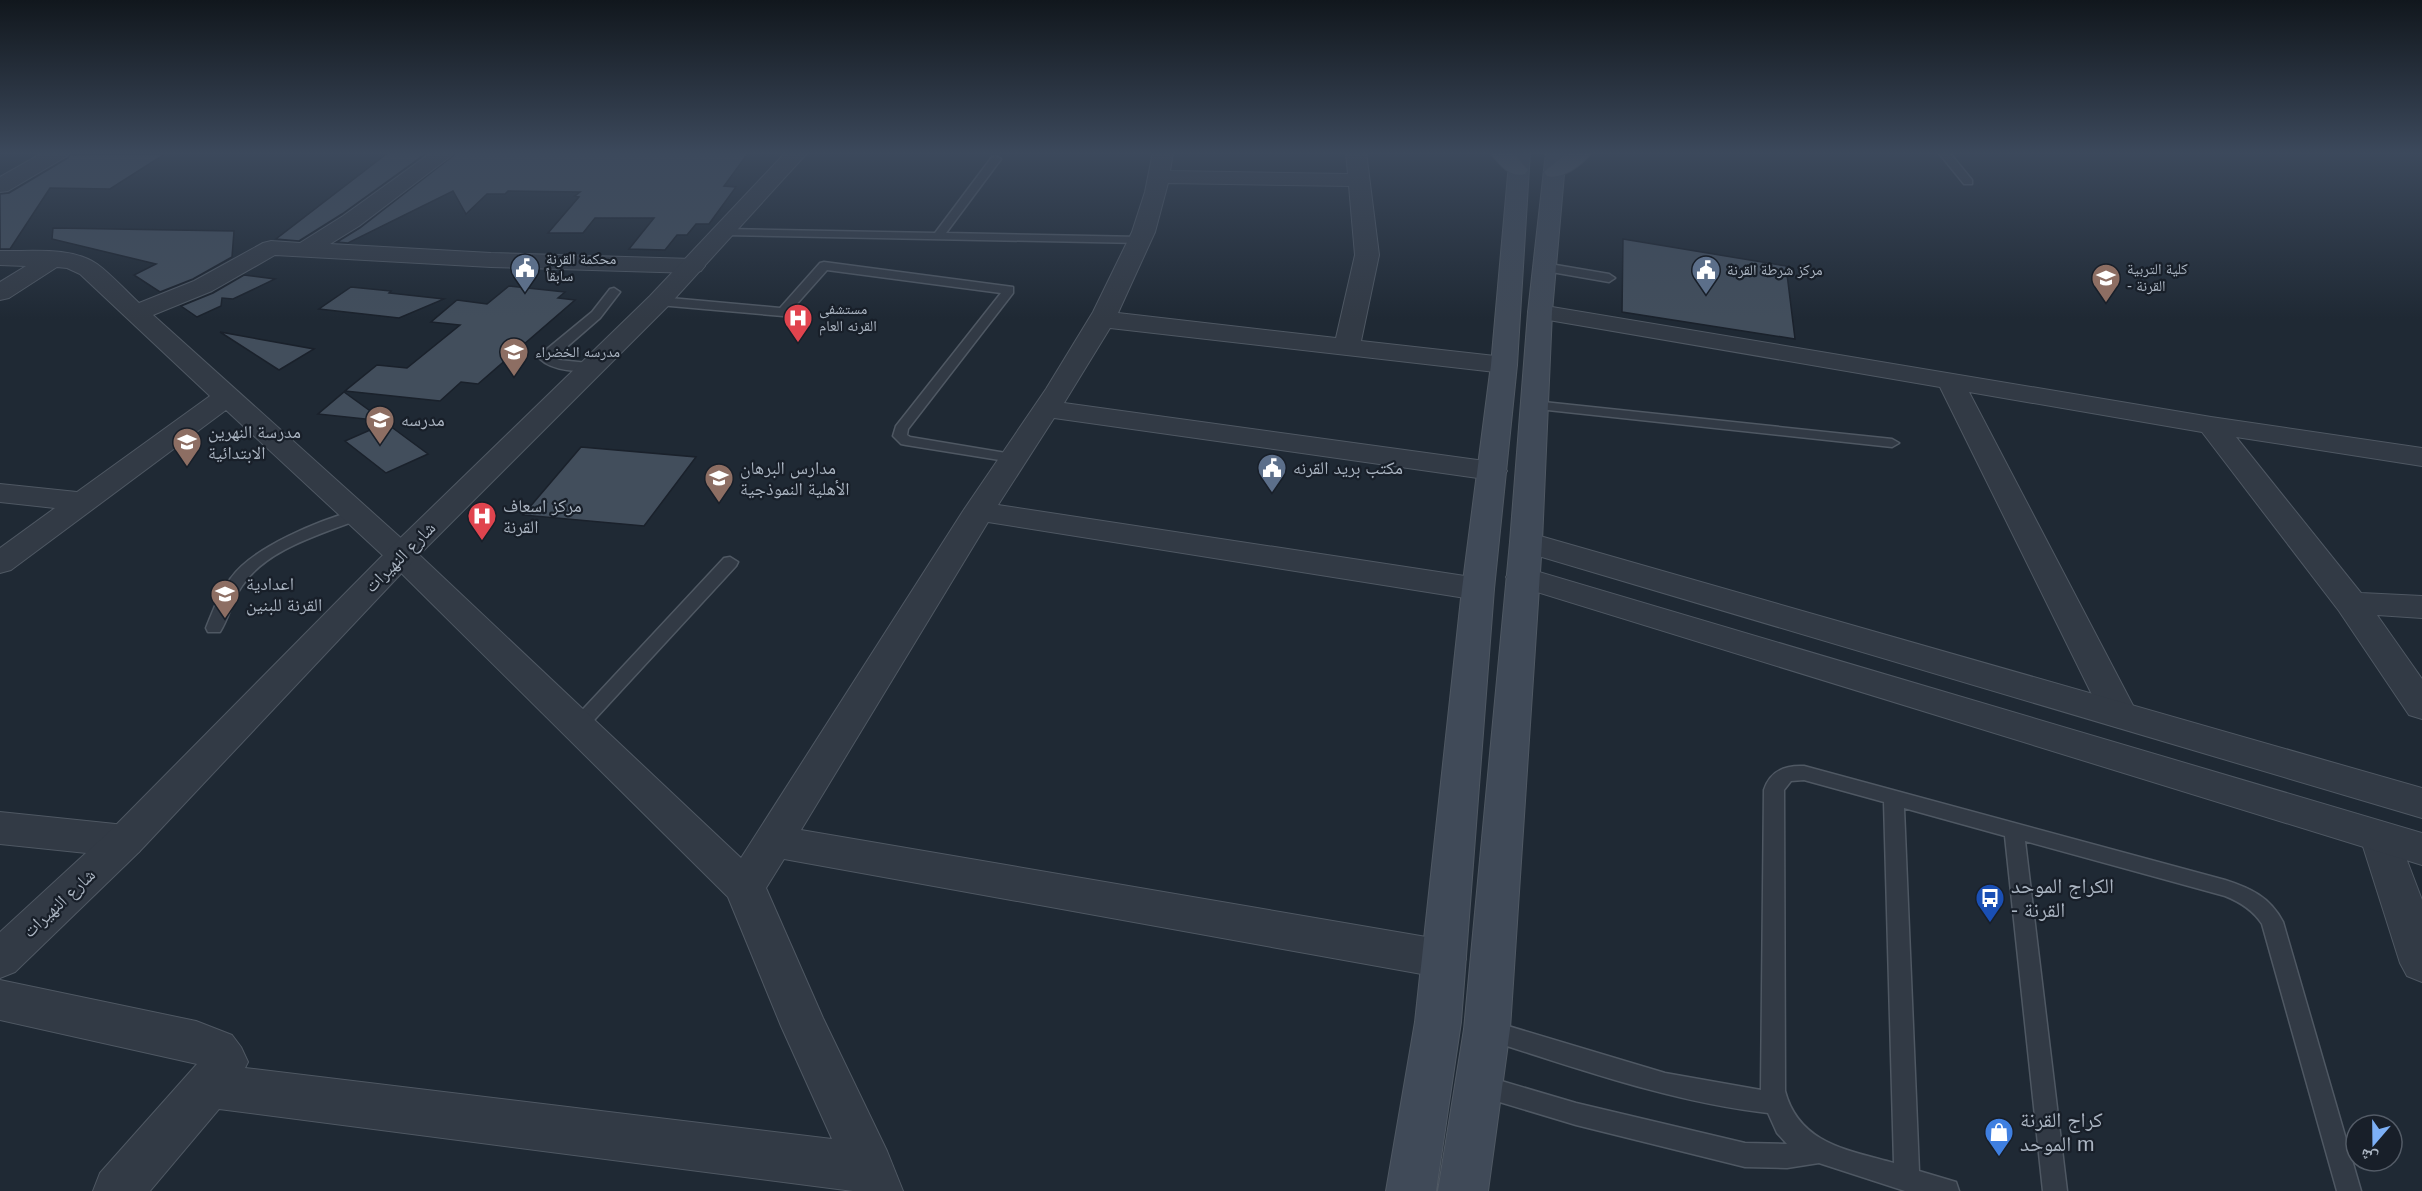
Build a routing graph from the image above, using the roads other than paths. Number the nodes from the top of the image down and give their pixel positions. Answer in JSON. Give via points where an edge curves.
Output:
{"nodes":[{"id":1,"x":369,"y":208,"type":"edge"},
{"id":2,"x":747,"y":208,"type":"edge"},
{"id":3,"x":959,"y":208,"type":"edge"},
{"id":4,"x":1150,"y":208,"type":"edge"},
{"id":5,"x":1361,"y":208,"type":"edge"},
{"id":6,"x":1511,"y":208,"type":"edge"},
{"id":7,"x":1550,"y":208,"type":"edge"},
{"id":8,"x":725,"y":232,"type":"junction"},
{"id":9,"x":938,"y":236,"type":"junction"},
{"id":10,"x":1141,"y":240,"type":"junction"},
{"id":11,"x":306,"y":249,"type":"junction"},
{"id":12,"x":0,"y":258,"type":"edge"},
{"id":13,"x":54,"y":259,"type":"junction"},
{"id":14,"x":693,"y":266,"type":"junction"},
{"id":15,"x":1544,"y":267,"type":"junction"},
{"id":16,"x":1609,"y":278,"type":"dead end"},
{"id":17,"x":614,"y":292,"type":"dead end"},
{"id":18,"x":0,"y":293,"type":"edge"},
{"id":19,"x":659,"y":301,"type":"junction"},
{"id":20,"x":1540,"y":312,"type":"junction"},
{"id":21,"x":135,"y":313,"type":"junction"},
{"id":22,"x":1101,"y":319,"type":"junction"},
{"id":23,"x":1347,"y":346,"type":"junction"},
{"id":24,"x":1504,"y":365,"type":"junction"},
{"id":25,"x":593,"y":367,"type":"junction"},
{"id":26,"x":1950,"y":381,"type":"junction"},
{"id":27,"x":226,"y":397,"type":"junction"},
{"id":28,"x":1534,"y":405,"type":"junction"},
{"id":29,"x":1047,"y":409,"type":"junction"},
{"id":30,"x":2211,"y":424,"type":"junction"},
{"id":31,"x":1892,"y":443,"type":"dead end"},
{"id":32,"x":2422,"y":457,"type":"edge"},
{"id":33,"x":1012,"y":458,"type":"junction"},
{"id":34,"x":1492,"y":471,"type":"junction"},
{"id":35,"x":0,"y":493,"type":"edge"},
{"id":36,"x":82,"y":502,"type":"junction"},
{"id":37,"x":978,"y":511,"type":"junction"},
{"id":38,"x":357,"y":515,"type":"junction"},
{"id":39,"x":1526,"y":542,"type":"junction"},
{"id":40,"x":401,"y":555,"type":"junction"},
{"id":41,"x":730,"y":562,"type":"dead end"},
{"id":42,"x":0,"y":563,"type":"edge"},
{"id":43,"x":1522,"y":577,"type":"junction"},
{"id":44,"x":1478,"y":589,"type":"junction"},
{"id":45,"x":2351,"y":603,"type":"junction"},
{"id":46,"x":2422,"y":608,"type":"edge"},
{"id":47,"x":214,"y":628,"type":"dead end"},
{"id":48,"x":2422,"y":706,"type":"edge"},
{"id":49,"x":2120,"y":715,"type":"junction"},
{"id":50,"x":578,"y":726,"type":"junction"},
{"id":51,"x":1894,"y":798,"type":"junction"},
{"id":52,"x":2422,"y":803,"type":"edge"},
{"id":53,"x":0,"y":828,"type":"edge"},
{"id":54,"x":2014,"y":830,"type":"junction"},
{"id":55,"x":2380,"y":837,"type":"junction"},
{"id":56,"x":125,"y":841,"type":"junction"},
{"id":57,"x":773,"y":841,"type":"junction"},
{"id":58,"x":2422,"y":849,"type":"edge"},
{"id":59,"x":745,"y":887,"type":"junction"},
{"id":60,"x":0,"y":959,"type":"edge"},
{"id":61,"x":1444,"y":959,"type":"junction"},
{"id":62,"x":2422,"y":963,"type":"edge"},
{"id":63,"x":0,"y":1000,"type":"edge"},
{"id":64,"x":1487,"y":1029,"type":"junction"},
{"id":65,"x":1480,"y":1085,"type":"junction"},
{"id":66,"x":209,"y":1086,"type":"junction"},
{"id":67,"x":1774,"y":1103,"type":"junction"},
{"id":68,"x":1818,"y":1152,"type":"junction"},
{"id":69,"x":874,"y":1179,"type":"edge"},
{"id":70,"x":1907,"y":1179,"type":"junction"},
{"id":71,"x":118,"y":1191,"type":"edge"},
{"id":72,"x":1411,"y":1191,"type":"edge"},
{"id":73,"x":1463,"y":1191,"type":"edge"},
{"id":74,"x":1947,"y":1191,"type":"edge"},
{"id":75,"x":2055,"y":1191,"type":"edge"},
{"id":76,"x":2349,"y":1191,"type":"edge"}],
"edges":[{"from":1,"to":11,"type":"street"},
{"from":2,"to":8,"type":"street","name":"شارع النهيرات"},
{"from":3,"to":9,"type":"lane"},
{"from":4,"to":10,"type":"street"},
{"from":5,"to":23,"type":"street","via":[[1367,255]]},
{"from":6,"to":24,"type":"main road"},
{"from":7,"to":15,"type":"main road"},
{"from":8,"to":9,"type":"lane"},
{"from":8,"to":14,"type":"street","name":"شارع النهيرات"},
{"from":9,"to":10,"type":"lane"},
{"from":10,"to":22,"type":"street"},
{"from":11,"to":14,"type":"street"},
{"from":11,"to":21,"type":"street","via":[[271,248],[203,286]]},
{"from":12,"to":13,"type":"street"},
{"from":13,"to":18,"type":"street"},
{"from":13,"to":21,"type":"street","via":[[72,261],[87,269]]},
{"from":14,"to":19,"type":"street","name":"شارع النهيرات"},
{"from":15,"to":16,"type":"lane"},
{"from":15,"to":20,"type":"main road"},
{"from":17,"to":25,"type":"lane","via":[[596,315],[547,359],[556,364]]},
{"from":19,"to":25,"type":"street","name":"شارع النهيرات"},
{"from":19,"to":33,"type":"lane","via":[[783,312],[824,266],[1009,290],[901,429],[900,436],[906,441]]},
{"from":20,"to":26,"type":"street"},
{"from":20,"to":28,"type":"main road"},
{"from":21,"to":27,"type":"street"},
{"from":22,"to":23,"type":"street"},
{"from":22,"to":29,"type":"street"},
{"from":23,"to":24,"type":"street"},
{"from":24,"to":34,"type":"main road"},
{"from":25,"to":40,"type":"street","name":"شارع النهيرات"},
{"from":26,"to":30,"type":"street"},
{"from":26,"to":49,"type":"street"},
{"from":27,"to":36,"type":"street"},
{"from":27,"to":38,"type":"street"},
{"from":28,"to":31,"type":"lane"},
{"from":28,"to":39,"type":"main road"},
{"from":29,"to":33,"type":"street"},
{"from":29,"to":34,"type":"street"},
{"from":30,"to":32,"type":"street"},
{"from":30,"to":45,"type":"street"},
{"from":33,"to":37,"type":"street"},
{"from":34,"to":44,"type":"main road"},
{"from":35,"to":36,"type":"street"},
{"from":36,"to":42,"type":"street"},
{"from":37,"to":44,"type":"street"},
{"from":37,"to":57,"type":"street"},
{"from":38,"to":40,"type":"street"},
{"from":38,"to":47,"type":"lane","via":[[259,560],[237,580]]},
{"from":39,"to":43,"type":"main road"},
{"from":39,"to":49,"type":"street"},
{"from":40,"to":50,"type":"street"},
{"from":40,"to":56,"type":"street","name":"شارع النهيرات"},
{"from":41,"to":50,"type":"lane"},
{"from":43,"to":55,"type":"street"},
{"from":43,"to":64,"type":"main road"},
{"from":44,"to":61,"type":"main road"},
{"from":45,"to":46,"type":"street"},
{"from":45,"to":48,"type":"street"},
{"from":49,"to":52,"type":"street"},
{"from":50,"to":59,"type":"street"},
{"from":51,"to":54,"type":"lane"},
{"from":51,"to":67,"type":"lane","via":[[1804,773],[1785,775],[1775,783]]},
{"from":51,"to":70,"type":"lane"},
{"from":53,"to":56,"type":"street"},
{"from":54,"to":75,"type":"lane"},
{"from":54,"to":76,"type":"lane","via":[[2236,891],[2267,913]]},
{"from":55,"to":58,"type":"street"},
{"from":55,"to":62,"type":"street"},
{"from":56,"to":60,"type":"street","name":"شارع النهيرات"},
{"from":57,"to":59,"type":"street"},
{"from":57,"to":61,"type":"street"},
{"from":59,"to":69,"type":"street"},
{"from":61,"to":72,"type":"main road","via":[[1438,1023]]},
{"from":63,"to":66,"type":"street","via":[[196,1042],[216,1050],[225,1062]]},
{"from":64,"to":65,"type":"main road"},
{"from":64,"to":67,"type":"lane","via":[[1687,1090]]},
{"from":65,"to":68,"type":"lane","via":[[1576,1114],[1745,1155]]},
{"from":65,"to":73,"type":"main road"},
{"from":66,"to":69,"type":"street"},
{"from":66,"to":71,"type":"street"},
{"from":67,"to":68,"type":"lane","via":[[1791,1131]]},
{"from":68,"to":70,"type":"lane"},
{"from":70,"to":74,"type":"lane"}]}
